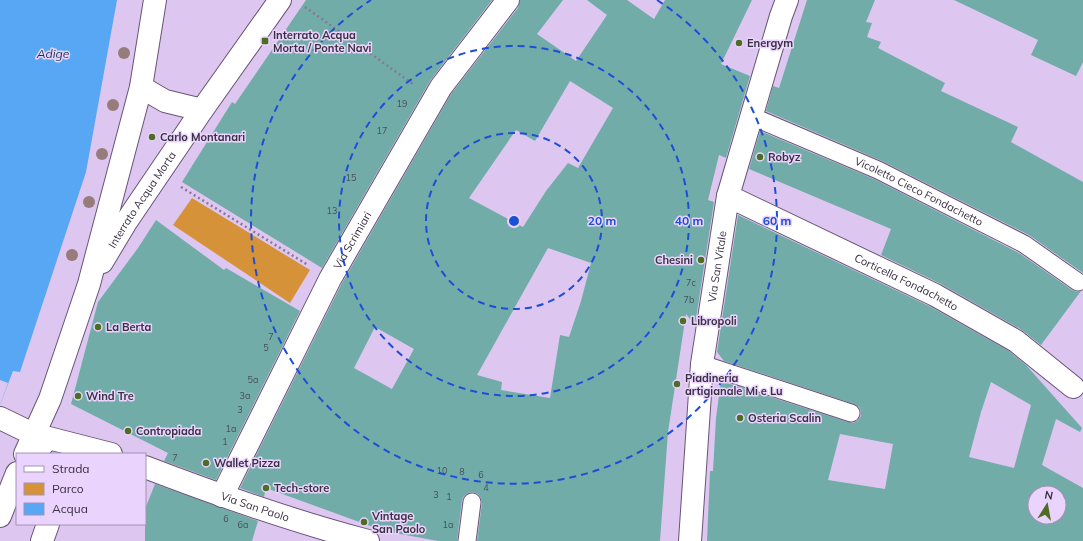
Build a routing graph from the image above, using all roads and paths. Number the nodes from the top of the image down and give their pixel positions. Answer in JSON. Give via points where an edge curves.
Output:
{"nodes":[{"id":1,"x":155,"y":0,"type":"edge"},
{"id":2,"x":280,"y":0,"type":"edge"},
{"id":3,"x":508,"y":0,"type":"edge"},
{"id":4,"x":787,"y":0,"type":"edge"},
{"id":5,"x":314,"y":13,"type":"dead end"},
{"id":6,"x":141,"y":87,"type":"junction"},
{"id":7,"x":434,"y":100,"type":"junction"},
{"id":8,"x":202,"y":110,"type":"junction"},
{"id":9,"x":751,"y":116,"type":"junction"},
{"id":10,"x":160,"y":174,"type":"junction"},
{"id":11,"x":728,"y":196,"type":"junction"},
{"id":12,"x":330,"y":279,"type":"junction"},
{"id":13,"x":1078,"y":282,"type":"dead end"},
{"id":14,"x":89,"y":284,"type":"junction"},
{"id":15,"x":702,"y":364,"type":"junction"},
{"id":16,"x":1073,"y":387,"type":"dead end"},
{"id":17,"x":48,"y":403,"type":"junction"},
{"id":18,"x":851,"y":413,"type":"dead end"},
{"id":19,"x":0,"y":418,"type":"edge"},
{"id":20,"x":29,"y":444,"type":"edge"},
{"id":21,"x":59,"y":450,"type":"edge"},
{"id":22,"x":104,"y":453,"type":"edge"},
{"id":23,"x":146,"y":467,"type":"edge"},
{"id":24,"x":16,"y":476,"type":"edge"},
{"id":25,"x":222,"y":496,"type":"junction"},
{"id":26,"x":472,"y":502,"type":"dead end"},
{"id":27,"x":8,"y":504,"type":"edge"},
{"id":28,"x":48,"y":525,"type":"edge"},
{"id":29,"x":42,"y":541,"type":"edge"},
{"id":30,"x":368,"y":541,"type":"edge"},
{"id":31,"x":467,"y":541,"type":"edge"},
{"id":32,"x":690,"y":541,"type":"edge"}],
"edges":[{"from":1,"to":6,"type":"street"},
{"from":2,"to":8,"type":"street","name":"Interrato Acqua Morta"},
{"from":3,"to":7,"type":"street","name":"Via Scrimiari","via":[[441,87]]},
{"from":4,"to":9,"type":"street","name":"Via San Vitale"},
{"from":5,"to":7,"type":"path"},
{"from":6,"to":8,"type":"street","via":[[165,101]]},
{"from":6,"to":14,"type":"street"},
{"from":7,"to":12,"type":"street","name":"Via Scrimiari"},
{"from":8,"to":10,"type":"street","name":"Interrato Acqua Morta"},
{"from":9,"to":11,"type":"street","name":"Via San Vitale"},
{"from":9,"to":13,"type":"lane","name":"Vicoletto Cieco Fondachetto","via":[[878,170],[1024,244]]},
{"from":10,"to":12,"type":"path"},
{"from":10,"to":14,"type":"street","name":"Interrato Acqua Morta","via":[[126,222]]},
{"from":11,"to":15,"type":"street","name":"Via San Vitale"},
{"from":11,"to":16,"type":"street","name":"Corticella Fondachetto","via":[[935,295],[1016,341]]},
{"from":12,"to":25,"type":"street","name":"Via Scrimiari"},
{"from":14,"to":17,"type":"street"},
{"from":15,"to":18,"type":"lane"},
{"from":15,"to":32,"type":"street","name":"Via San Vitale"},
{"from":17,"to":20,"type":"street"},
{"from":17,"to":21,"type":"street"},
{"from":19,"to":20,"type":"street"},
{"from":20,"to":21,"type":"street"},
{"from":21,"to":22,"type":"street"},
{"from":23,"to":25,"type":"street","name":"Via San Paolo"},
{"from":24,"to":27,"type":"street"},
{"from":25,"to":30,"type":"street","name":"Via San Paolo","via":[[318,528]]},
{"from":26,"to":31,"type":"lane"},
{"from":28,"to":29,"type":"street"}]}
